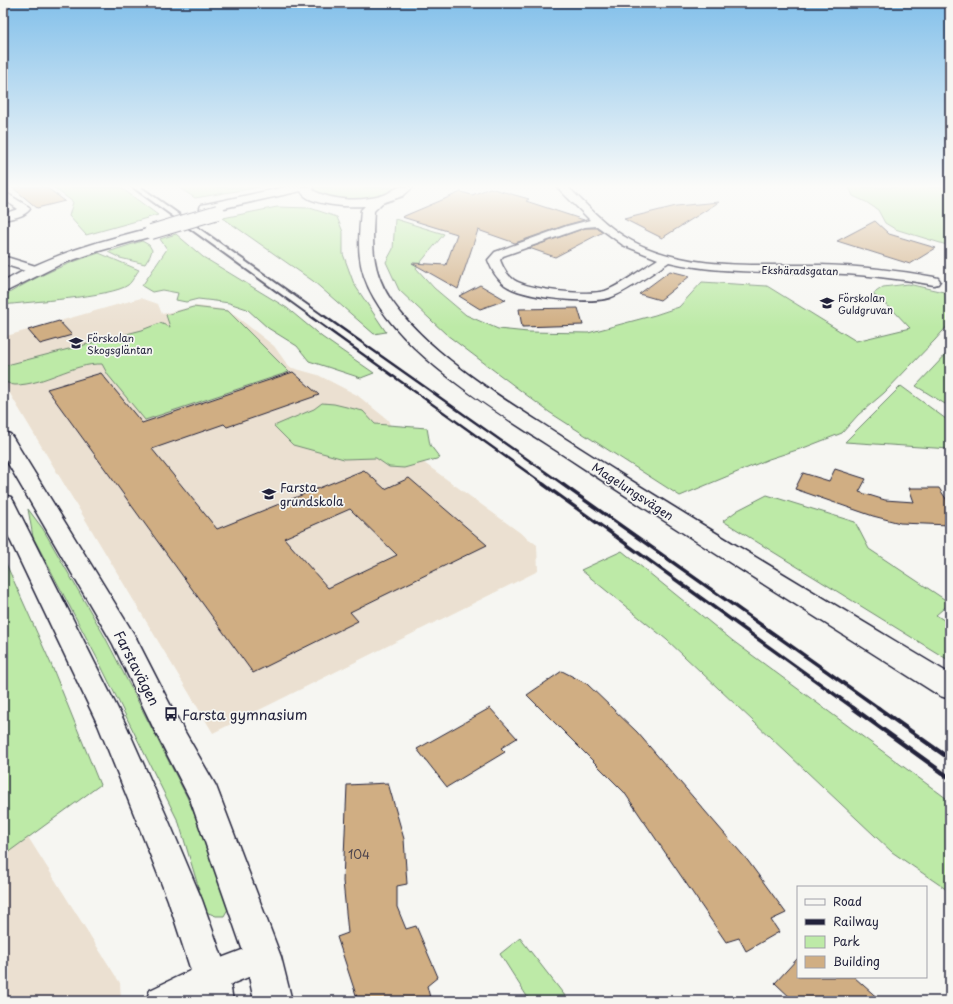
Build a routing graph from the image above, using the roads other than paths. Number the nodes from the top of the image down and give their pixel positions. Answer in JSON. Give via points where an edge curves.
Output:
{"nodes":[{"id":1,"x":134,"y":234,"type":"edge"},
{"id":2,"x":360,"y":234,"type":"edge"},
{"id":3,"x":366,"y":234,"type":"edge"},
{"id":4,"x":555,"y":234,"type":"edge"},
{"id":5,"x":615,"y":234,"type":"edge"},
{"id":6,"x":365,"y":246,"type":"junction"},
{"id":7,"x":667,"y":258,"type":"junction"},
{"id":8,"x":3,"y":260,"type":"edge"},
{"id":9,"x":28,"y":267,"type":"junction"},
{"id":10,"x":3,"y":274,"type":"edge"},
{"id":11,"x":934,"y":281,"type":"dead end"},
{"id":12,"x":3,"y":288,"type":"edge"},
{"id":13,"x":3,"y":438,"type":"edge"},
{"id":14,"x":3,"y":502,"type":"edge"},
{"id":15,"x":950,"y":688,"type":"edge"},
{"id":16,"x":263,"y":957,"type":"junction"},
{"id":17,"x":212,"y":989,"type":"edge"},
{"id":18,"x":161,"y":1001,"type":"edge"},
{"id":19,"x":273,"y":1001,"type":"edge"}],
"edges":[{"from":1,"to":9,"type":"street","bridge":true},
{"from":2,"to":6,"type":"street","name":"Magelungsvägen"},
{"from":3,"to":6,"type":"street","name":"Magelungsvägen"},
{"from":4,"to":7,"type":"street","via":[[499,254],[494,260],[495,268],[508,281],[527,290],[551,295],[605,295]]},
{"from":5,"to":7,"type":"street","name":"Ekshäradsgatan","via":[[635,246]]},
{"from":6,"to":15,"type":"street","name":"Magelungsvägen","via":[[371,279],[391,310],[419,342],[460,377],[659,508]]},
{"from":7,"to":11,"type":"street","name":"Ekshäradsgatan","via":[[741,269],[893,273]]},
{"from":8,"to":9,"type":"street"},
{"from":9,"to":10,"type":"street"},
{"from":9,"to":12,"type":"street"},
{"from":13,"to":16,"type":"street","name":"Farstavägen","via":[[126,644],[205,796]]},
{"from":14,"to":17,"type":"street","via":[[112,725],[182,893]]},
{"from":16,"to":17,"type":"street"},
{"from":16,"to":19,"type":"street","name":"Farstavägen"},
{"from":17,"to":18,"type":"street"}]}
